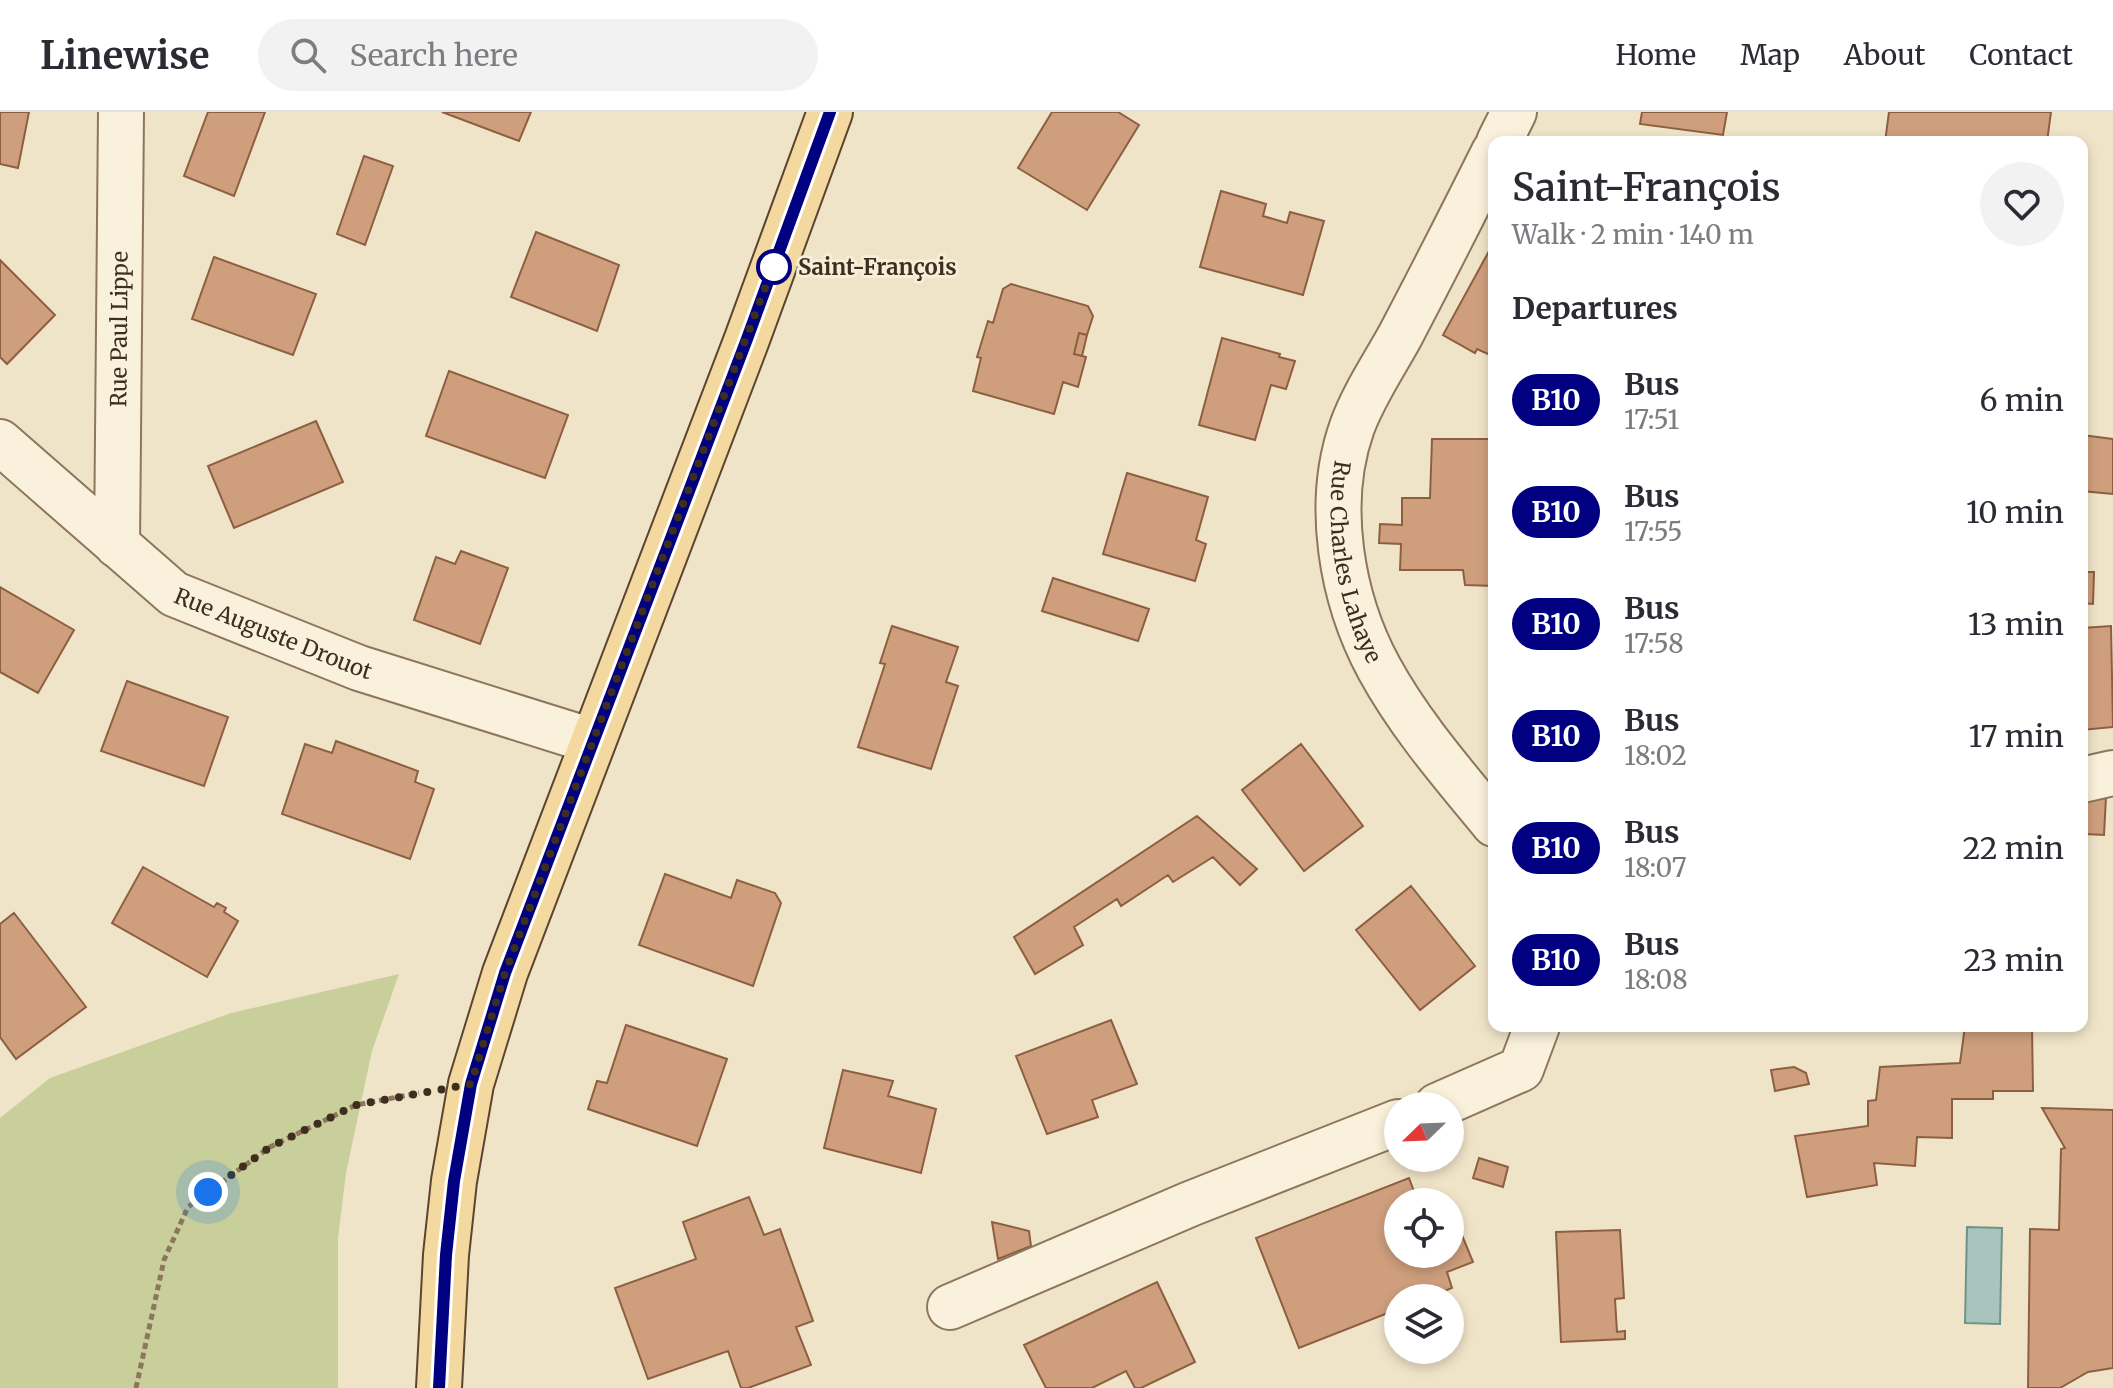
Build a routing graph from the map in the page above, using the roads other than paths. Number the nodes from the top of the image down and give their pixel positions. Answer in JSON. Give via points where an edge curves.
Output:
{"nodes":[{"id":1,"x":121,"y":112,"type":"edge"},
{"id":2,"x":830,"y":112,"type":"edge"},
{"id":3,"x":1514,"y":112,"type":"edge"},
{"id":4,"x":1502,"y":136,"type":"edge"},
{"id":5,"x":1488,"y":164,"type":"edge"},
{"id":6,"x":0,"y":442,"type":"edge"},
{"id":7,"x":117,"y":545,"type":"junction"},
{"id":8,"x":592,"y":741,"type":"junction"},
{"id":9,"x":2113,"y":773,"type":"edge"},
{"id":10,"x":2088,"y":779,"type":"edge"},
{"id":11,"x":1488,"y":817,"type":"edge"},
{"id":12,"x":1535,"y":1032,"type":"edge"},
{"id":13,"x":1464,"y":1094,"type":"edge"},
{"id":14,"x":1384,"y":1128,"type":"edge"},
{"id":15,"x":950,"y":1307,"type":"dead end"},
{"id":16,"x":439,"y":1388,"type":"edge"}],
"edges":[{"from":1,"to":7,"type":"street","name":"Rue Paul Lippe"},
{"from":2,"to":8,"type":"main road"},
{"from":3,"to":4,"type":"street"},
{"from":5,"to":11,"type":"street","name":"Rue Charles Lahaye","via":[[1352,425],[1340,471],[1337,517],[1359,622],[1378,666],[1430,746]]},
{"from":6,"to":7,"type":"street","name":"Rue Auguste Drouot"},
{"from":7,"to":8,"type":"street","name":"Rue Auguste Drouot","via":[[174,594],[359,668]]},
{"from":8,"to":16,"type":"main road","via":[[505,973],[471,1084],[446,1255]]},
{"from":9,"to":10,"type":"street"},
{"from":12,"to":13,"type":"street","via":[[1521,1069]]},
{"from":14,"to":15,"type":"street"}]}
